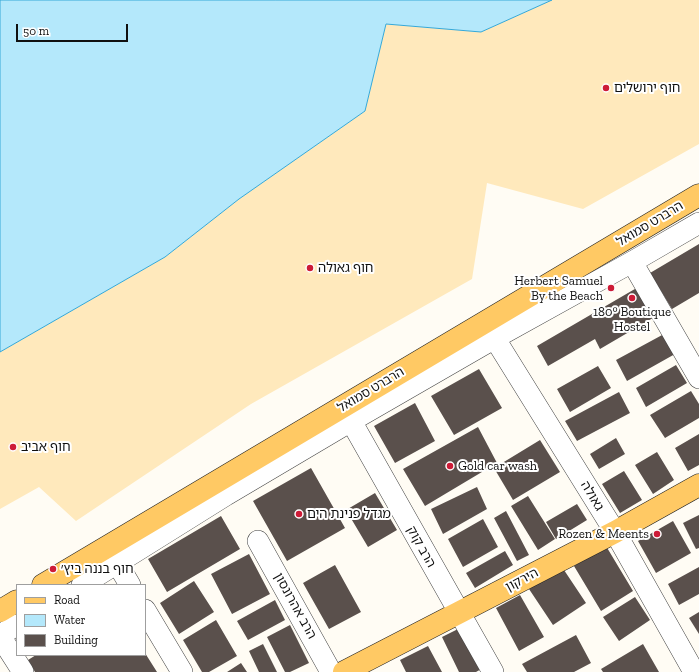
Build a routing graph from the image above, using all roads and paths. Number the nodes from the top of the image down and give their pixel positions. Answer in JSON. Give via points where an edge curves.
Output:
{"nodes":[{"id":1,"x":699,"y":195,"type":"edge"},
{"id":2,"x":699,"y":223,"type":"edge"},
{"id":3,"x":632,"y":262,"type":"junction"},
{"id":4,"x":490,"y":330,"type":"junction"},
{"id":5,"x":699,"y":378,"type":"edge"},
{"id":6,"x":351,"y":421,"type":"junction"},
{"id":7,"x":699,"y":485,"type":"edge"},
{"id":8,"x":614,"y":532,"type":"junction"},
{"id":9,"x":258,"y":541,"type":"dead end"},
{"id":10,"x":117,"y":563,"type":"junction"},
{"id":11,"x":45,"y":584,"type":"edge"},
{"id":12,"x":84,"y":584,"type":"edge"},
{"id":13,"x":129,"y":584,"type":"edge"},
{"id":14,"x":16,"y":602,"type":"edge"},
{"id":15,"x":0,"y":611,"type":"edge"},
{"id":16,"x":146,"y":612,"type":"edge"},
{"id":17,"x":459,"y":613,"type":"junction"},
{"id":18,"x":16,"y":626,"type":"edge"},
{"id":19,"x":0,"y":636,"type":"edge"},
{"id":20,"x":23,"y":672,"type":"edge"},
{"id":21,"x":182,"y":672,"type":"edge"},
{"id":22,"x":331,"y":672,"type":"edge"},
{"id":23,"x":344,"y":672,"type":"edge"},
{"id":24,"x":493,"y":672,"type":"edge"},
{"id":25,"x":694,"y":672,"type":"edge"}],
"edges":[{"from":1,"to":4,"type":"main road","name":"הרברט סמואל"},
{"from":2,"to":3,"type":"street","name":"הרברט סמואל"},
{"from":3,"to":4,"type":"street","name":"הרברט סמואל"},
{"from":3,"to":5,"type":"street"},
{"from":4,"to":6,"type":"street","name":"הרברט סמואל"},
{"from":4,"to":8,"type":"street","name":"גאולה"},
{"from":4,"to":11,"type":"main road","name":"הרברט סמואל"},
{"from":6,"to":10,"type":"street","name":"הרברט סמואל"},
{"from":6,"to":17,"type":"street","name":"הרב קוק"},
{"from":7,"to":8,"type":"main road","name":"הירקון"},
{"from":8,"to":17,"type":"main road","name":"הירקון"},
{"from":8,"to":25,"type":"street","name":"גאולה"},
{"from":9,"to":22,"type":"street","name":"הרב אהרונסון"},
{"from":10,"to":12,"type":"street","name":"הרברט סמואל"},
{"from":10,"to":13,"type":"street"},
{"from":14,"to":15,"type":"main road"},
{"from":16,"to":21,"type":"street"},
{"from":17,"to":23,"type":"main road","name":"הירקון"},
{"from":17,"to":24,"type":"street","name":"הרב קוק"},
{"from":18,"to":19,"type":"street"},
{"from":19,"to":20,"type":"street"}]}
